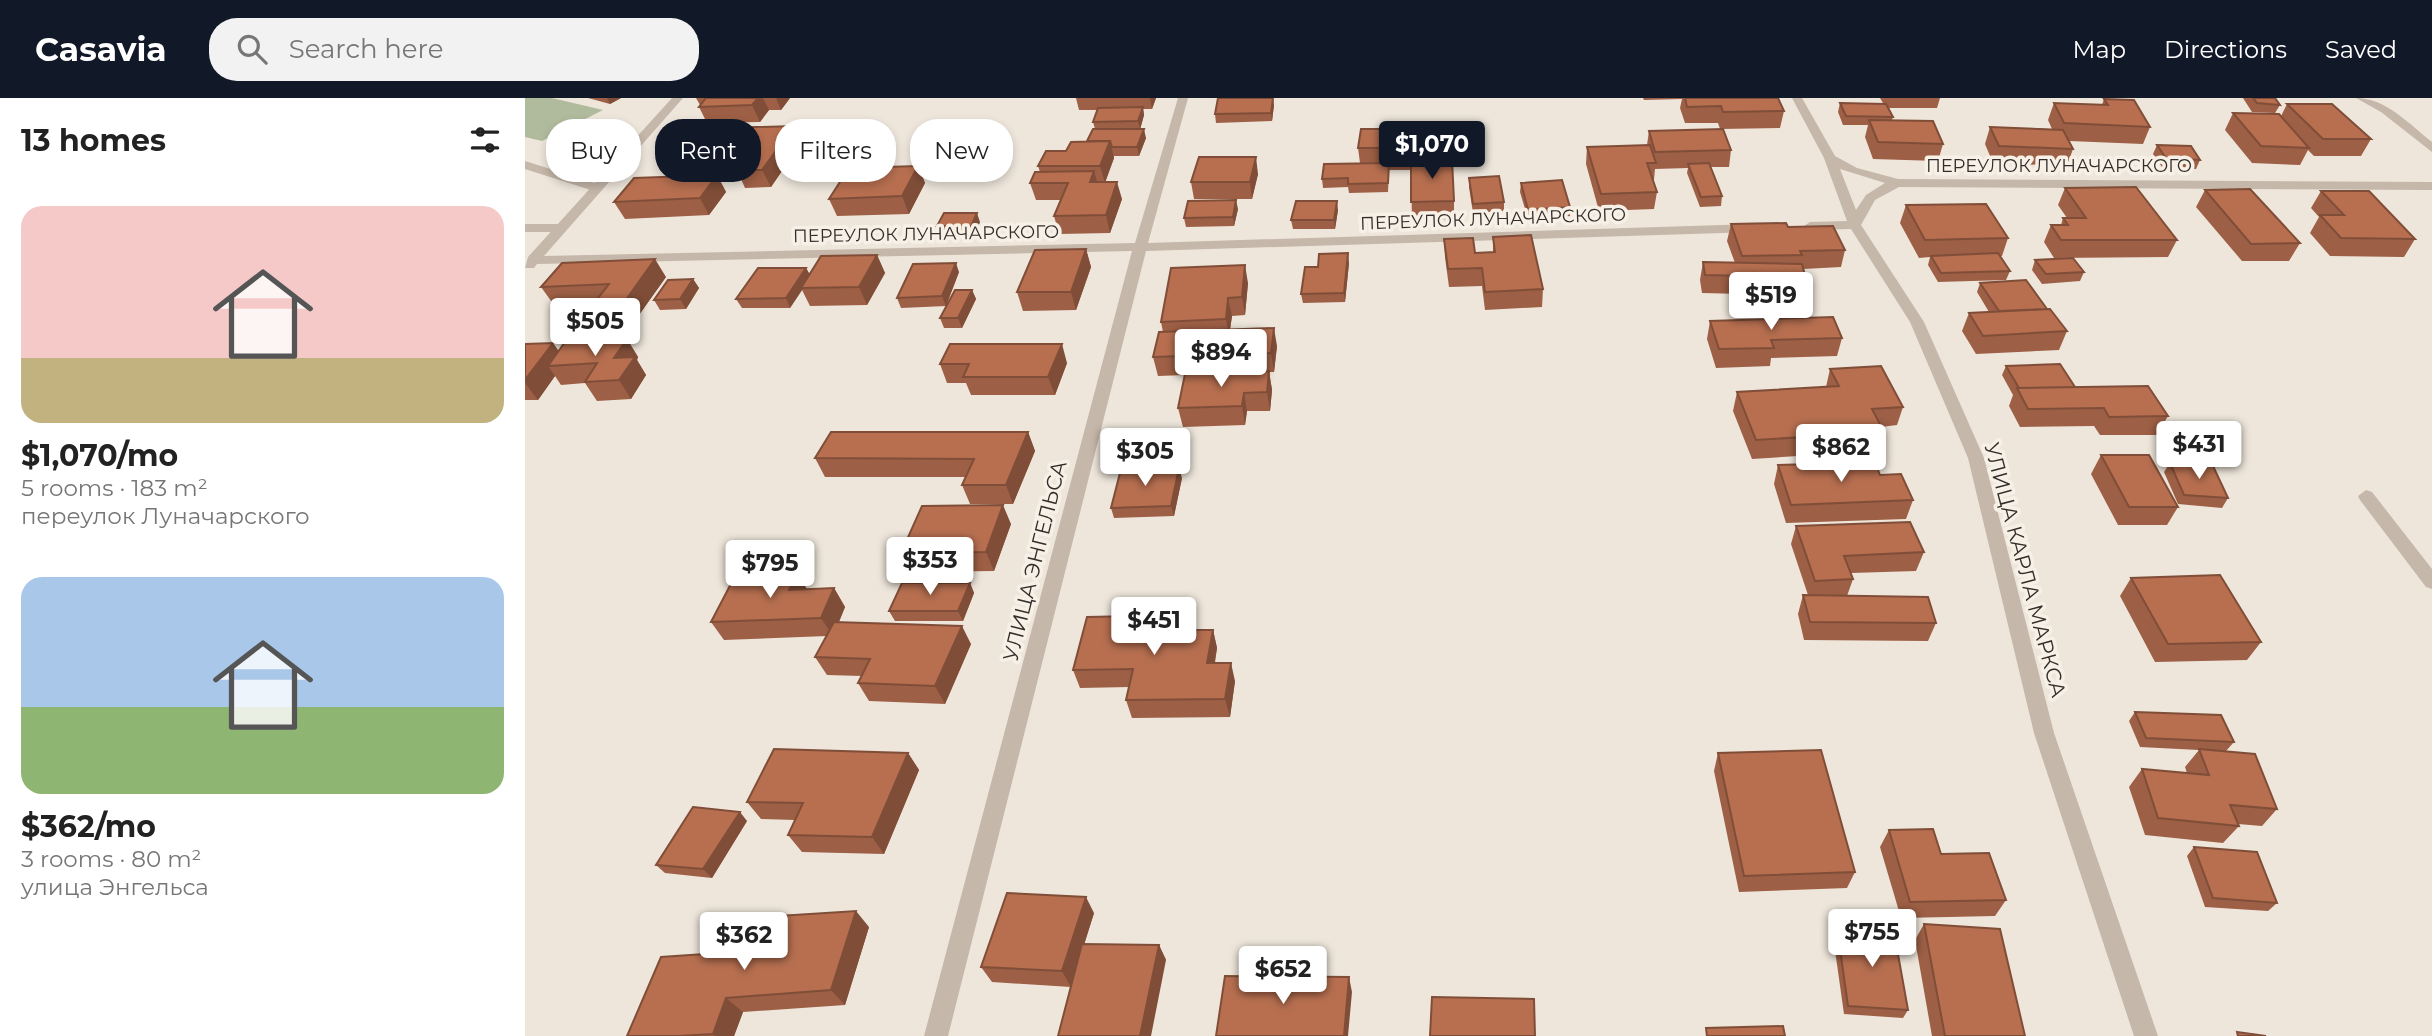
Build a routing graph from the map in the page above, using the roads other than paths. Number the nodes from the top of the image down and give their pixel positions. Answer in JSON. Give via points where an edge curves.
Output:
{"nodes":[{"id":1,"x":678,"y":98,"type":"edge"},
{"id":2,"x":1183,"y":98,"type":"edge"},
{"id":3,"x":1797,"y":98,"type":"edge"},
{"id":4,"x":2361,"y":98,"type":"edge"},
{"id":5,"x":2432,"y":148,"type":"edge"},
{"id":6,"x":1830,"y":158,"type":"junction"},
{"id":7,"x":525,"y":165,"type":"edge"},
{"id":8,"x":1898,"y":183,"type":"junction"},
{"id":9,"x":2432,"y":186,"type":"edge"},
{"id":10,"x":597,"y":188,"type":"junction"},
{"id":11,"x":1855,"y":225,"type":"junction"},
{"id":12,"x":1800,"y":227,"type":"edge"},
{"id":13,"x":525,"y":228,"type":"edge"},
{"id":14,"x":562,"y":228,"type":"junction"},
{"id":15,"x":1773,"y":228,"type":"edge"},
{"id":16,"x":1140,"y":247,"type":"junction"},
{"id":17,"x":529,"y":265,"type":"edge"},
{"id":18,"x":2366,"y":496,"type":"dead end"},
{"id":19,"x":2432,"y":582,"type":"edge"},
{"id":20,"x":936,"y":1036,"type":"edge"},
{"id":21,"x":2146,"y":1036,"type":"edge"}],
"edges":[{"from":1,"to":10,"type":"street"},
{"from":2,"to":16,"type":"street","name":"УЛИЦА ЭНГЕЛЬСА"},
{"from":3,"to":6,"type":"street","name":"УЛИЦА КАРЛА МАРКСА"},
{"from":4,"to":5,"type":"street","via":[[2385,110]]},
{"from":6,"to":8,"type":"street","via":[[1853,171]]},
{"from":6,"to":11,"type":"street","name":"УЛИЦА КАРЛА МАРКСА"},
{"from":7,"to":10,"type":"street"},
{"from":8,"to":9,"type":"street","name":"ПЕРЕУЛОК ЛУНАЧАРСКОГО"},
{"from":8,"to":11,"type":"street","name":"ПЕРЕУЛОК ЛУНАЧАРСКОГО","via":[[1882,187],[1868,198]]},
{"from":10,"to":14,"type":"street"},
{"from":11,"to":12,"type":"street"},
{"from":11,"to":21,"type":"street","name":"УЛИЦА КАРЛА МАРКСА","via":[[1917,322],[1976,458],[2044,733]]},
{"from":13,"to":14,"type":"street"},
{"from":14,"to":17,"type":"street"},
{"from":15,"to":16,"type":"street","name":"ПЕРЕУЛОК ЛУНАЧАРСКОГО"},
{"from":16,"to":17,"type":"street","name":"ПЕРЕУЛОК ЛУНАЧАРСКОГО"},
{"from":16,"to":20,"type":"street","name":"УЛИЦА ЭНГЕЛЬСА"},
{"from":18,"to":19,"type":"street"}]}
